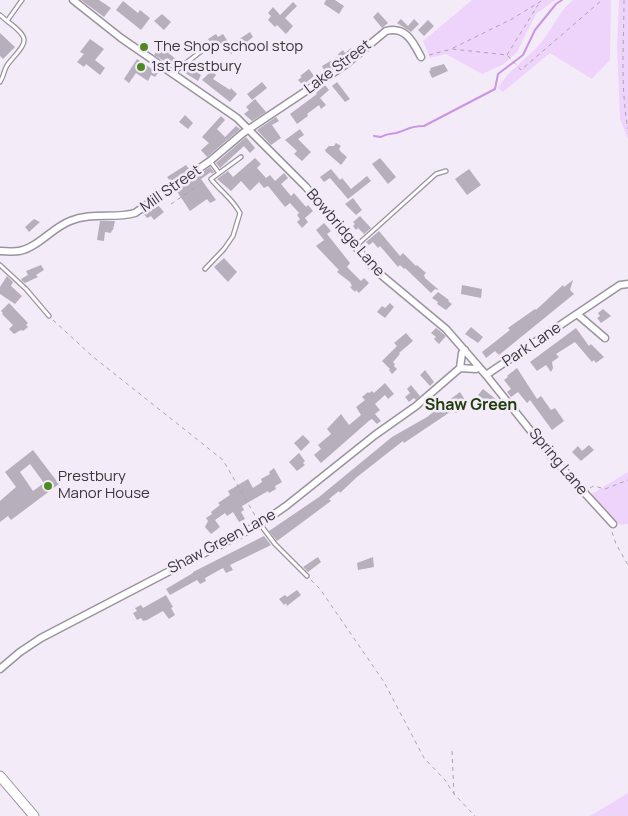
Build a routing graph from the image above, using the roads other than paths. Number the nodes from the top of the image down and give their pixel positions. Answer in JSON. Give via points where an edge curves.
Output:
{"nodes":[{"id":1,"x":22,"y":0,"type":"edge"},
{"id":2,"x":72,"y":0,"type":"edge"},
{"id":3,"x":0,"y":16,"type":"edge"},
{"id":4,"x":7,"y":20,"type":"junction"},
{"id":5,"x":208,"y":46,"type":"dead end"},
{"id":6,"x":421,"y":57,"type":"road end"},
{"id":7,"x":173,"y":74,"type":"junction"},
{"id":8,"x":0,"y":82,"type":"edge"},
{"id":9,"x":249,"y":130,"type":"junction"},
{"id":10,"x":241,"y":156,"type":"dead end"},
{"id":11,"x":210,"y":161,"type":"junction"},
{"id":12,"x":446,"y":171,"type":"dead end"},
{"id":13,"x":218,"y":173,"type":"junction"},
{"id":14,"x":356,"y":246,"type":"junction"},
{"id":15,"x":0,"y":251,"type":"edge"},
{"id":16,"x":0,"y":265,"type":"edge"},
{"id":17,"x":205,"y":269,"type":"dead end"},
{"id":18,"x":628,"y":284,"type":"edge"},
{"id":19,"x":577,"y":314,"type":"junction"},
{"id":20,"x":49,"y":316,"type":"road end"},
{"id":21,"x":605,"y":338,"type":"dead end"},
{"id":22,"x":465,"y":350,"type":"junction"},
{"id":23,"x":480,"y":367,"type":"junction"},
{"id":24,"x":460,"y":368,"type":"junction"},
{"id":25,"x":486,"y":375,"type":"junction"},
{"id":26,"x":260,"y":524,"type":"junction"},
{"id":27,"x":613,"y":524,"type":"road end"},
{"id":28,"x":307,"y":576,"type":"road end"},
{"id":29,"x":0,"y":669,"type":"edge"},
{"id":30,"x":0,"y":776,"type":"edge"},
{"id":31,"x":34,"y":816,"type":"edge"}],
"edges":[{"from":1,"to":4,"type":"lane"},
{"from":2,"to":7,"type":"street","name":"Bowbridge Lane"},
{"from":3,"to":4,"type":"lane"},
{"from":4,"to":8,"type":"lane","via":[[21,32],[24,42],[6,67]]},
{"from":5,"to":7,"type":"lane"},
{"from":6,"to":9,"type":"street","name":"Lake Street","via":[[406,34],[398,30],[386,32],[345,65]]},
{"from":7,"to":9,"type":"street","name":"Bowbridge Lane","via":[[221,106]]},
{"from":9,"to":11,"type":"street","name":"Mill Street"},
{"from":9,"to":14,"type":"street","name":"Bowbridge Lane","via":[[306,187]]},
{"from":10,"to":13,"type":"lane"},
{"from":11,"to":13,"type":"lane"},
{"from":11,"to":15,"type":"street","name":"Mill Street","via":[[135,213],[75,219],[26,249]]},
{"from":12,"to":14,"type":"lane","via":[[436,174]]},
{"from":13,"to":17,"type":"lane","via":[[210,179],[233,200],[240,213],[233,236]]},
{"from":14,"to":22,"type":"street","name":"Bowbridge Lane","via":[[374,269]]},
{"from":16,"to":20,"type":"lane"},
{"from":18,"to":19,"type":"street","name":"Park Lane","via":[[620,285]]},
{"from":19,"to":21,"type":"street","name":"Park Lane"},
{"from":19,"to":25,"type":"street","name":"Park Lane"},
{"from":22,"to":23,"type":"street","name":"Bowbridge Lane"},
{"from":22,"to":24,"type":"street"},
{"from":23,"to":24,"type":"street","via":[[476,370]]},
{"from":23,"to":25,"type":"street","name":"Bowbridge Lane"},
{"from":24,"to":26,"type":"street","name":"Shaw Green Lane","via":[[416,406]]},
{"from":25,"to":27,"type":"street","name":"Spring Lane","via":[[550,455]]},
{"from":26,"to":28,"type":"lane"},
{"from":26,"to":29,"type":"street","name":"Shaw Green Lane","via":[[41,638]]},
{"from":30,"to":31,"type":"main road"}]}
